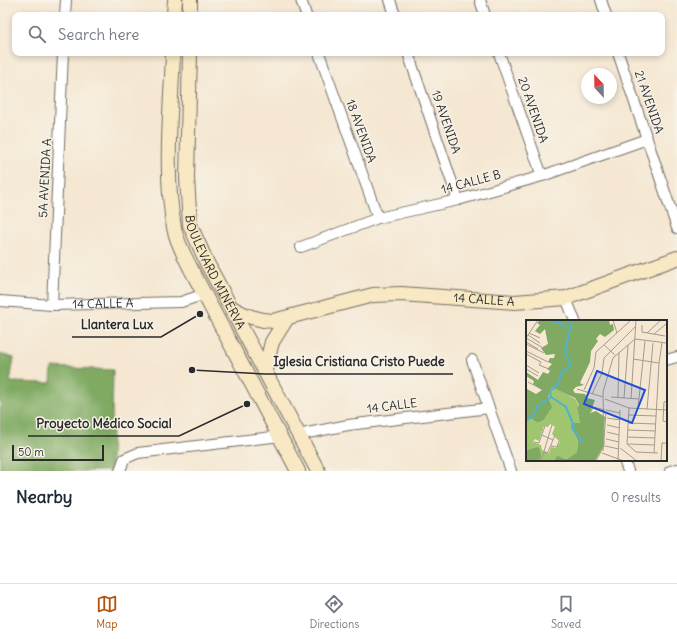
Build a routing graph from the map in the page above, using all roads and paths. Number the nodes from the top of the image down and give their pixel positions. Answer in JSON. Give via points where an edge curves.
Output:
{"nodes":[{"id":1,"x":66,"y":0,"type":"edge"},
{"id":2,"x":174,"y":0,"type":"edge"},
{"id":3,"x":190,"y":0,"type":"edge"},
{"id":4,"x":301,"y":0,"type":"edge"},
{"id":5,"x":390,"y":0,"type":"edge"},
{"id":6,"x":480,"y":0,"type":"edge"},
{"id":7,"x":601,"y":0,"type":"edge"},
{"id":8,"x":65,"y":12,"type":"edge"},
{"id":9,"x":174,"y":12,"type":"edge"},
{"id":10,"x":190,"y":12,"type":"edge"},
{"id":11,"x":305,"y":12,"type":"edge"},
{"id":12,"x":394,"y":12,"type":"edge"},
{"id":13,"x":484,"y":12,"type":"edge"},
{"id":14,"x":605,"y":12,"type":"edge"},
{"id":15,"x":64,"y":56,"type":"edge"},
{"id":16,"x":173,"y":56,"type":"edge"},
{"id":17,"x":190,"y":56,"type":"edge"},
{"id":18,"x":320,"y":56,"type":"edge"},
{"id":19,"x":409,"y":56,"type":"edge"},
{"id":20,"x":500,"y":56,"type":"edge"},
{"id":21,"x":619,"y":56,"type":"edge"},
{"id":22,"x":647,"y":139,"type":"junction"},
{"id":23,"x":542,"y":176,"type":"junction"},
{"id":24,"x":458,"y":200,"type":"junction"},
{"id":25,"x":378,"y":218,"type":"junction"},
{"id":26,"x":677,"y":228,"type":"edge"},
{"id":27,"x":301,"y":247,"type":"dead end"},
{"id":28,"x":677,"y":258,"type":"edge"},
{"id":29,"x":205,"y":294,"type":"junction"},
{"id":30,"x":566,"y":298,"type":"junction"},
{"id":31,"x":0,"y":301,"type":"edge"},
{"id":32,"x":52,"y":305,"type":"junction"},
{"id":33,"x":232,"y":308,"type":"junction"},
{"id":34,"x":287,"y":318,"type":"junction"},
{"id":35,"x":575,"y":320,"type":"edge"},
{"id":36,"x":677,"y":357,"type":"edge"},
{"id":37,"x":472,"y":360,"type":"dead end"},
{"id":38,"x":667,"y":360,"type":"edge"},
{"id":39,"x":265,"y":370,"type":"junction"},
{"id":40,"x":489,"y":408,"type":"junction"},
{"id":41,"x":298,"y":435,"type":"junction"},
{"id":42,"x":281,"y":436,"type":"junction"},
{"id":43,"x":624,"y":461,"type":"edge"},
{"id":44,"x":677,"y":468,"type":"edge"},
{"id":45,"x":120,"y":471,"type":"edge"},
{"id":46,"x":298,"y":471,"type":"edge"},
{"id":47,"x":309,"y":471,"type":"edge"},
{"id":48,"x":318,"y":471,"type":"edge"},
{"id":49,"x":511,"y":471,"type":"edge"},
{"id":50,"x":628,"y":471,"type":"edge"},
{"id":51,"x":670,"y":471,"type":"edge"}],
"edges":[{"from":1,"to":8,"type":"street"},
{"from":2,"to":9,"type":"street"},
{"from":3,"to":10,"type":"street"},
{"from":4,"to":11,"type":"street"},
{"from":5,"to":12,"type":"street"},
{"from":6,"to":13,"type":"street"},
{"from":7,"to":14,"type":"street"},
{"from":15,"to":32,"type":"street","name":"5A AVENIDA A"},
{"from":16,"to":29,"type":"street","name":"BOULEVARD MINERVA","via":[[169,176],[174,229],[180,248]]},
{"from":17,"to":33,"type":"street","name":"BOULEVARD MINERVA","via":[[186,178],[190,225]]},
{"from":18,"to":25,"type":"street","name":"18 AVENIDA"},
{"from":19,"to":24,"type":"street","name":"19 AVENIDA"},
{"from":20,"to":23,"type":"street","name":"20 AVENIDA"},
{"from":21,"to":22,"type":"street","name":"21 AVENIDA"},
{"from":22,"to":23,"type":"street","name":"14 CALLE B"},
{"from":22,"to":26,"type":"street","name":"21 AVENIDA"},
{"from":23,"to":24,"type":"street","name":"14 CALLE B"},
{"from":24,"to":25,"type":"street","name":"14 CALLE B"},
{"from":25,"to":27,"type":"street","name":"14 CALLE B"},
{"from":28,"to":30,"type":"street","name":"14 CALLE A"},
{"from":29,"to":32,"type":"street","name":"14 CALLE A","via":[[181,302]]},
{"from":29,"to":42,"type":"street","name":"BOULEVARD MINERVA"},
{"from":30,"to":34,"type":"street","name":"14 CALLE A","via":[[515,302],[401,294],[373,295]]},
{"from":30,"to":35,"type":"street"},
{"from":31,"to":32,"type":"street","name":"14 CALLE A"},
{"from":33,"to":34,"type":"street","name":"14 CALLE A","via":[[244,316],[258,320],[273,321]]},
{"from":33,"to":39,"type":"street","name":"BOULEVARD MINERVA"},
{"from":34,"to":39,"type":"street","via":[[272,342]]},
{"from":36,"to":38,"type":"street"},
{"from":37,"to":40,"type":"street"},
{"from":39,"to":41,"type":"street","name":"BOULEVARD MINERVA"},
{"from":40,"to":41,"type":"street","name":"14 CALLE","via":[[348,425]]},
{"from":40,"to":49,"type":"street"},
{"from":41,"to":48,"type":"street","name":"BOULEVARD MINERVA"},
{"from":42,"to":45,"type":"street","via":[[138,453],[124,459]]},
{"from":42,"to":46,"type":"street","name":"BOULEVARD MINERVA"},
{"from":42,"to":47,"type":"street","via":[[294,446]]},
{"from":43,"to":50,"type":"street"},
{"from":44,"to":51,"type":"street"}]}
